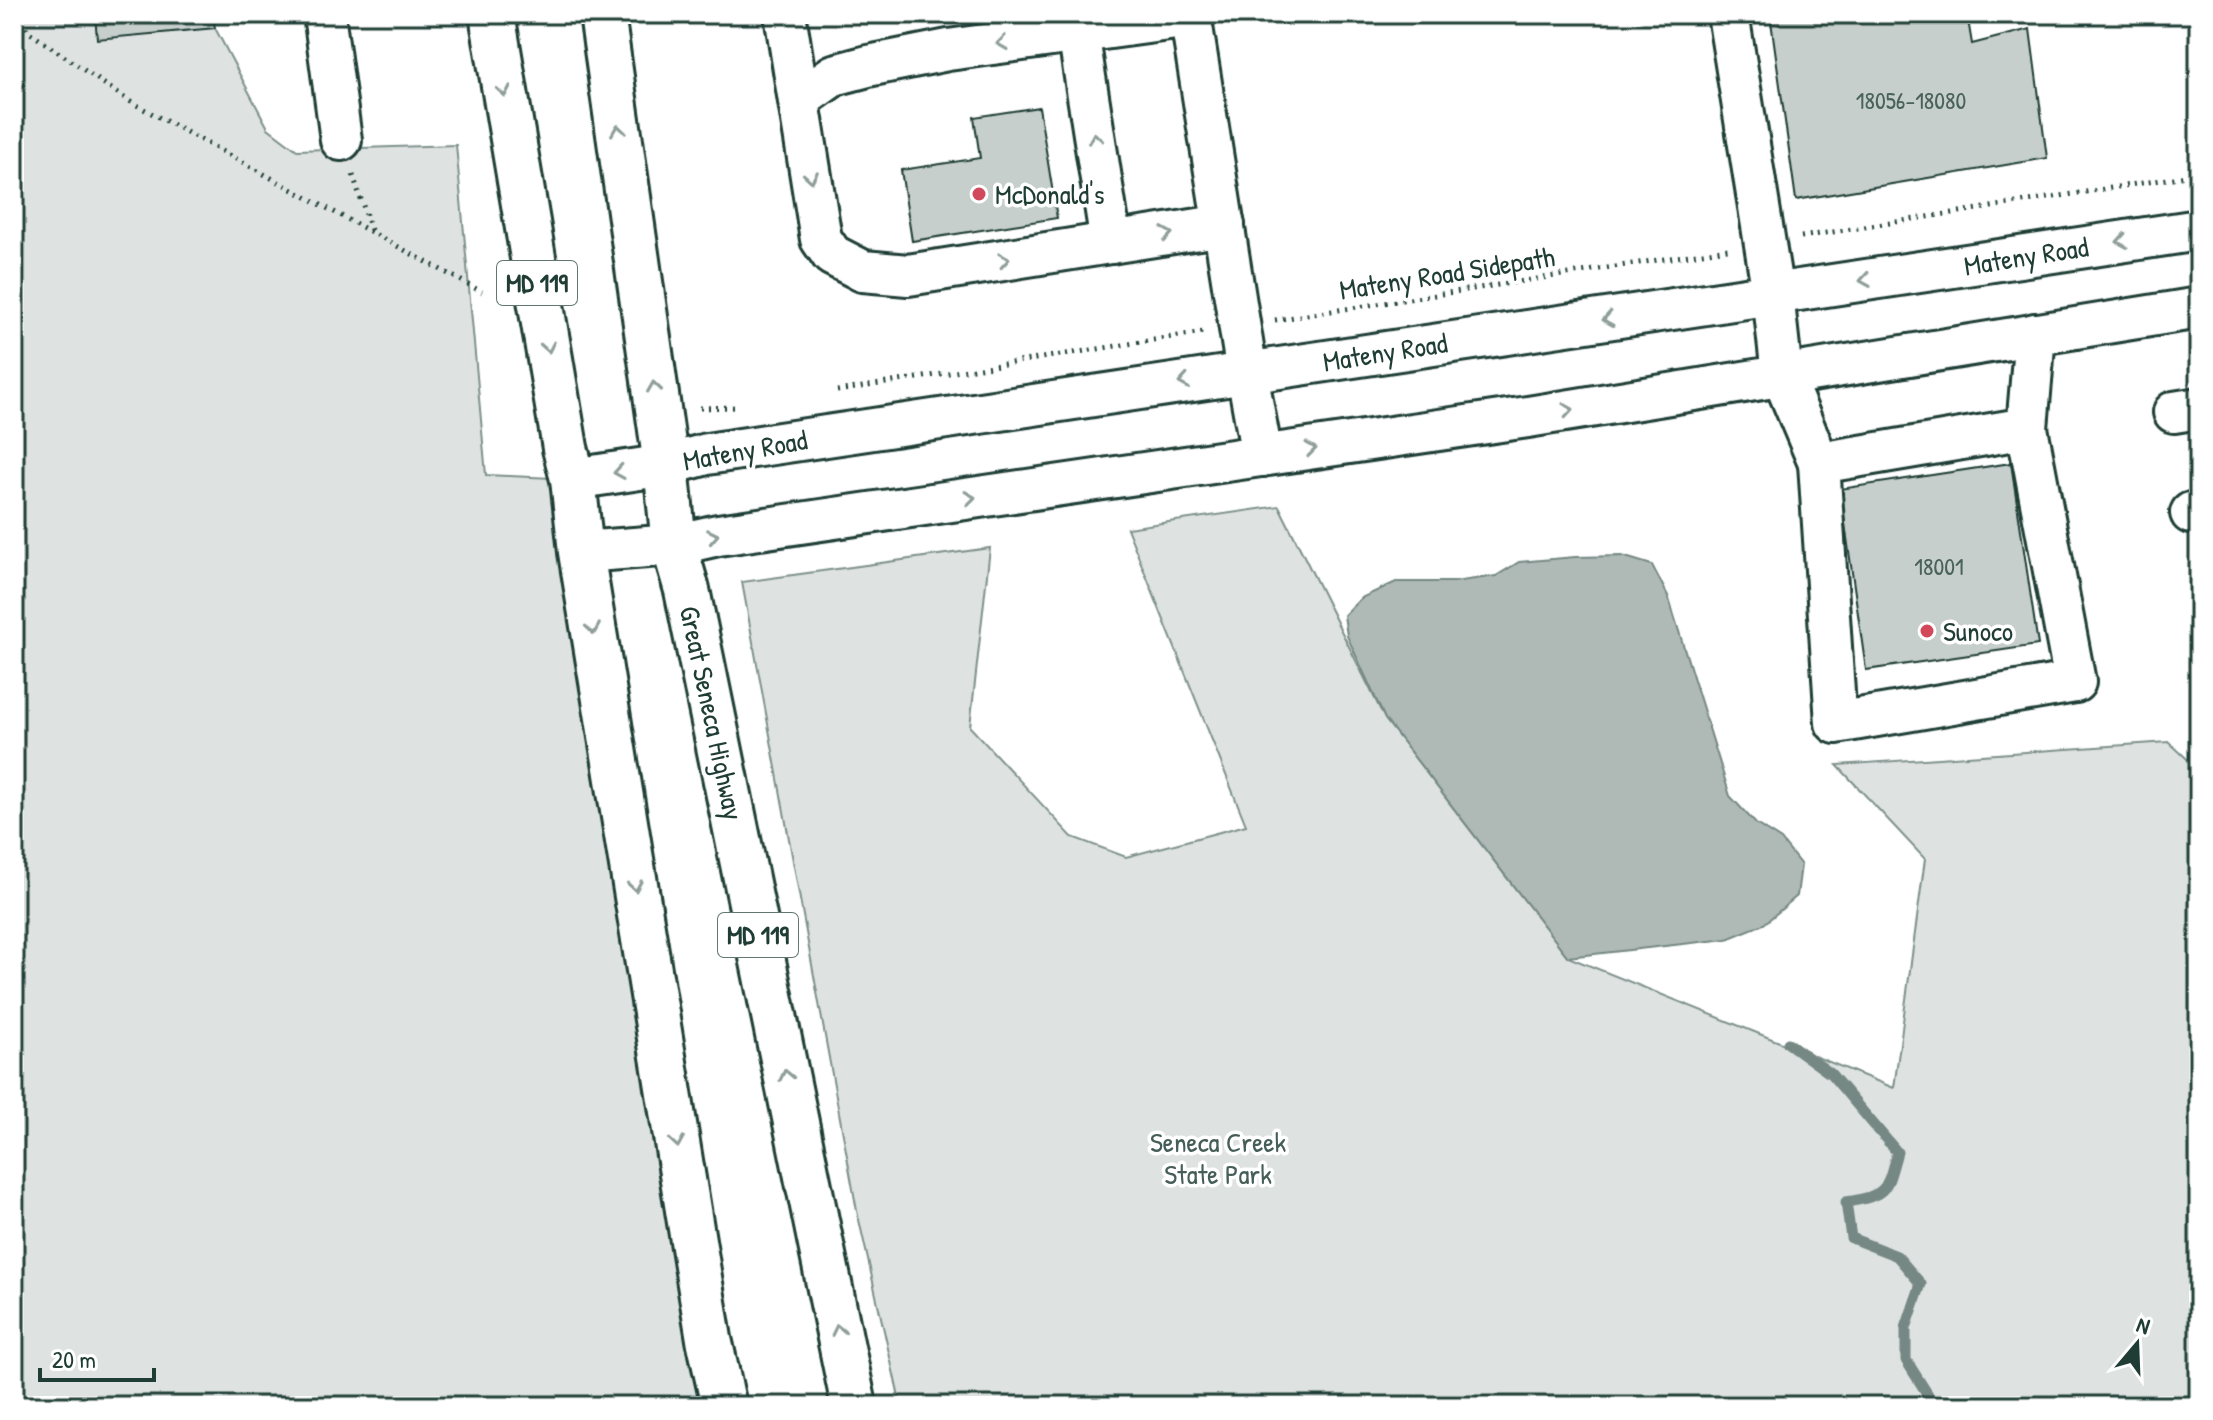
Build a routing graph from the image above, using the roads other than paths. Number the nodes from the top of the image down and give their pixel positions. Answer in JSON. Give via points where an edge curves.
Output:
{"nodes":[{"id":1,"x":324,"y":14,"type":"edge"},
{"id":2,"x":492,"y":14,"type":"edge"},
{"id":3,"x":602,"y":14,"type":"edge"},
{"id":4,"x":785,"y":14,"type":"edge"},
{"id":5,"x":1728,"y":14,"type":"edge"},
{"id":6,"x":1190,"y":15,"type":"edge"},
{"id":7,"x":1078,"y":32,"type":"junction"},
{"id":8,"x":800,"y":99,"type":"junction"},
{"id":9,"x":341,"y":140,"type":"road end"},
{"id":10,"x":1224,"y":225,"type":"junction"},
{"id":11,"x":2199,"y":230,"type":"edge"},
{"id":12,"x":1111,"y":243,"type":"junction"},
{"id":13,"x":1773,"y":294,"type":"junction"},
{"id":14,"x":2199,"y":308,"type":"edge"},
{"id":15,"x":2035,"y":334,"type":"junction"},
{"id":16,"x":1247,"y":373,"type":"junction"},
{"id":17,"x":1782,"y":375,"type":"junction"},
{"id":18,"x":2027,"y":428,"type":"junction"},
{"id":19,"x":1262,"y":456,"type":"junction"},
{"id":20,"x":1819,"y":463,"type":"junction"},
{"id":21,"x":666,"y":465,"type":"junction"},
{"id":22,"x":573,"y":479,"type":"junction"},
{"id":23,"x":674,"y":545,"type":"junction"},
{"id":24,"x":581,"y":552,"type":"junction"},
{"id":25,"x":724,"y":1406,"type":"edge"},
{"id":26,"x":854,"y":1406,"type":"edge"}],
"edges":[{"from":1,"to":9,"type":"street"},
{"from":2,"to":22,"type":"main road","number":"MD 119","one_way":true},
{"from":21,"to":3,"type":"main road","name":"Great Seneca Highway","number":"MD 119","one_way":true},
{"from":4,"to":8,"type":"street"},
{"from":5,"to":13,"type":"street"},
{"from":6,"to":7,"type":"street"},
{"from":6,"to":10,"type":"street"},
{"from":7,"to":8,"type":"street","one_way":true,"via":[[868,66],[834,75]]},
{"from":12,"to":7,"type":"street","one_way":true},
{"from":8,"to":12,"type":"street","one_way":true,"via":[[821,239],[832,255],[863,271],[908,275]]},
{"from":12,"to":10,"type":"street","one_way":true},
{"from":10,"to":16,"type":"street"},
{"from":11,"to":13,"type":"street","name":"Mateny Road","one_way":true},
{"from":13,"to":16,"type":"street","name":"Mateny Road","one_way":true},
{"from":13,"to":17,"type":"street"},
{"from":14,"to":15,"type":"street"},
{"from":15,"to":17,"type":"street"},
{"from":15,"to":18,"type":"street"},
{"from":16,"to":19,"type":"street"},
{"from":16,"to":21,"type":"street","name":"Mateny Road","one_way":true,"via":[[707,454]]},
{"from":19,"to":17,"type":"street","one_way":true},
{"from":17,"to":20,"type":"street"},
{"from":18,"to":20,"type":"street"},
{"from":18,"to":20,"type":"street","via":[[2075,682],[1836,723]]},
{"from":23,"to":19,"type":"street","one_way":true},
{"from":21,"to":22,"type":"street","name":"Mateny Road","one_way":true},
{"from":21,"to":23,"type":"main road","name":"Great Seneca Highway","number":"MD 119"},
{"from":22,"to":24,"type":"main road","number":"MD 119"},
{"from":23,"to":24,"type":"street"},
{"from":26,"to":23,"type":"main road","name":"Great Seneca Highway","number":"MD 119","one_way":true},
{"from":24,"to":25,"type":"main road","number":"MD 119","one_way":true}]}
